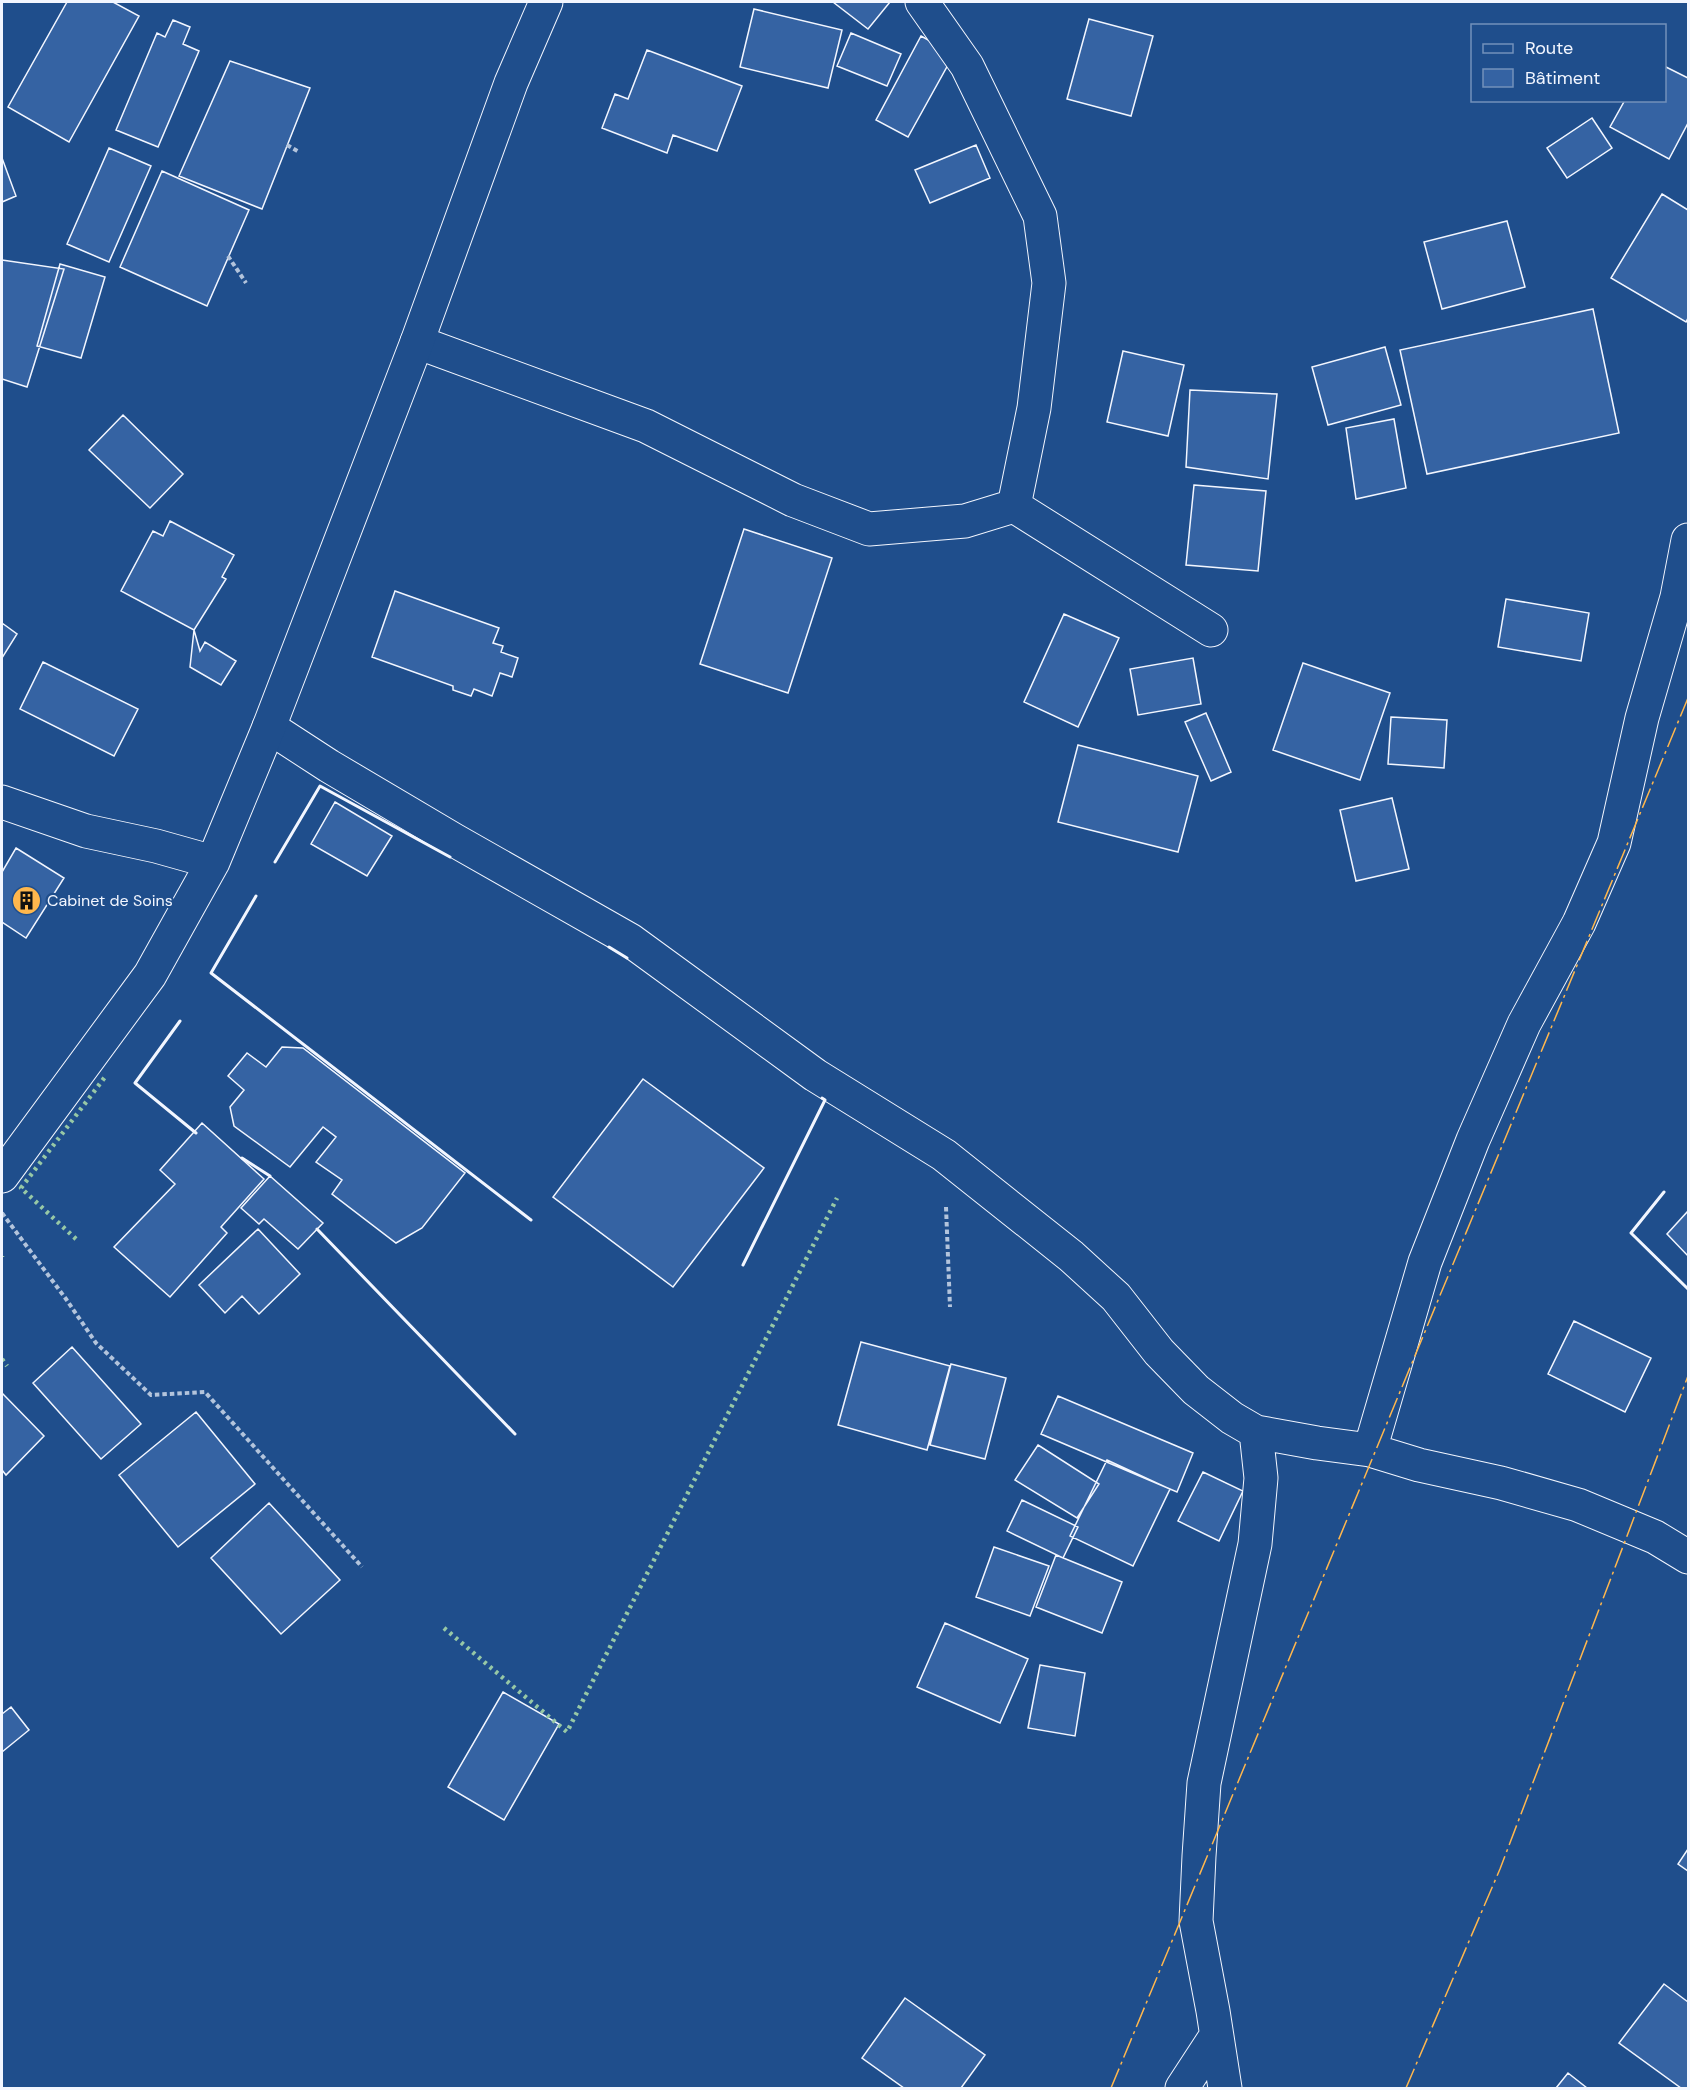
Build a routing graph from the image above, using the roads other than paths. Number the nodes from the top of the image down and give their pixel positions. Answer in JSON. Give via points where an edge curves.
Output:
{"nodes":[{"id":1,"x":546,"y":2,"type":"edge"},
{"id":2,"x":922,"y":2,"type":"edge"},
{"id":3,"x":417,"y":342,"type":"junction"},
{"id":4,"x":1014,"y":506,"type":"junction"},
{"id":5,"x":1689,"y":540,"type":"edge"},
{"id":6,"x":1211,"y":630,"type":"dead end"},
{"id":7,"x":269,"y":727,"type":"junction"},
{"id":8,"x":2,"y":802,"type":"edge"},
{"id":9,"x":213,"y":862,"type":"junction"},
{"id":10,"x":2,"y":1176,"type":"edge"},
{"id":11,"x":1256,"y":1432,"type":"junction"},
{"id":12,"x":1370,"y":1450,"type":"junction"},
{"id":13,"x":1689,"y":1557,"type":"edge"},
{"id":14,"x":1216,"y":2037,"type":"junction"},
{"id":15,"x":1182,"y":2088,"type":"edge"},
{"id":16,"x":1225,"y":2088,"type":"edge"}],
"edges":[{"from":1,"to":3,"type":"street","via":[[512,83]]},
{"from":2,"to":4,"type":"street","via":[[967,66],[1040,216],[1049,282],[1034,408]]},
{"from":3,"to":4,"type":"street","via":[[646,426],[793,500],[868,528],[965,521]]},
{"from":3,"to":7,"type":"street"},
{"from":4,"to":6,"type":"street"},
{"from":5,"to":12,"type":"street","via":[[1614,843],[1579,923],[1524,1024],[1473,1140],[1425,1262]]},
{"from":7,"to":9,"type":"street"},
{"from":7,"to":11,"type":"street","via":[[454,840],[630,940],[815,1075],[944,1155],[1071,1256],[1116,1297],[1196,1390]]},
{"from":8,"to":9,"type":"street","via":[[86,831]]},
{"from":9,"to":10,"type":"street","via":[[150,975]]},
{"from":11,"to":12,"type":"street"},
{"from":11,"to":14,"type":"street","via":[[1261,1478],[1255,1544],[1204,1784],[1199,1856],[1196,1921]]},
{"from":12,"to":13,"type":"street","via":[[1578,1505],[1655,1537]]},
{"from":14,"to":15,"type":"street"},
{"from":14,"to":16,"type":"street"}]}
